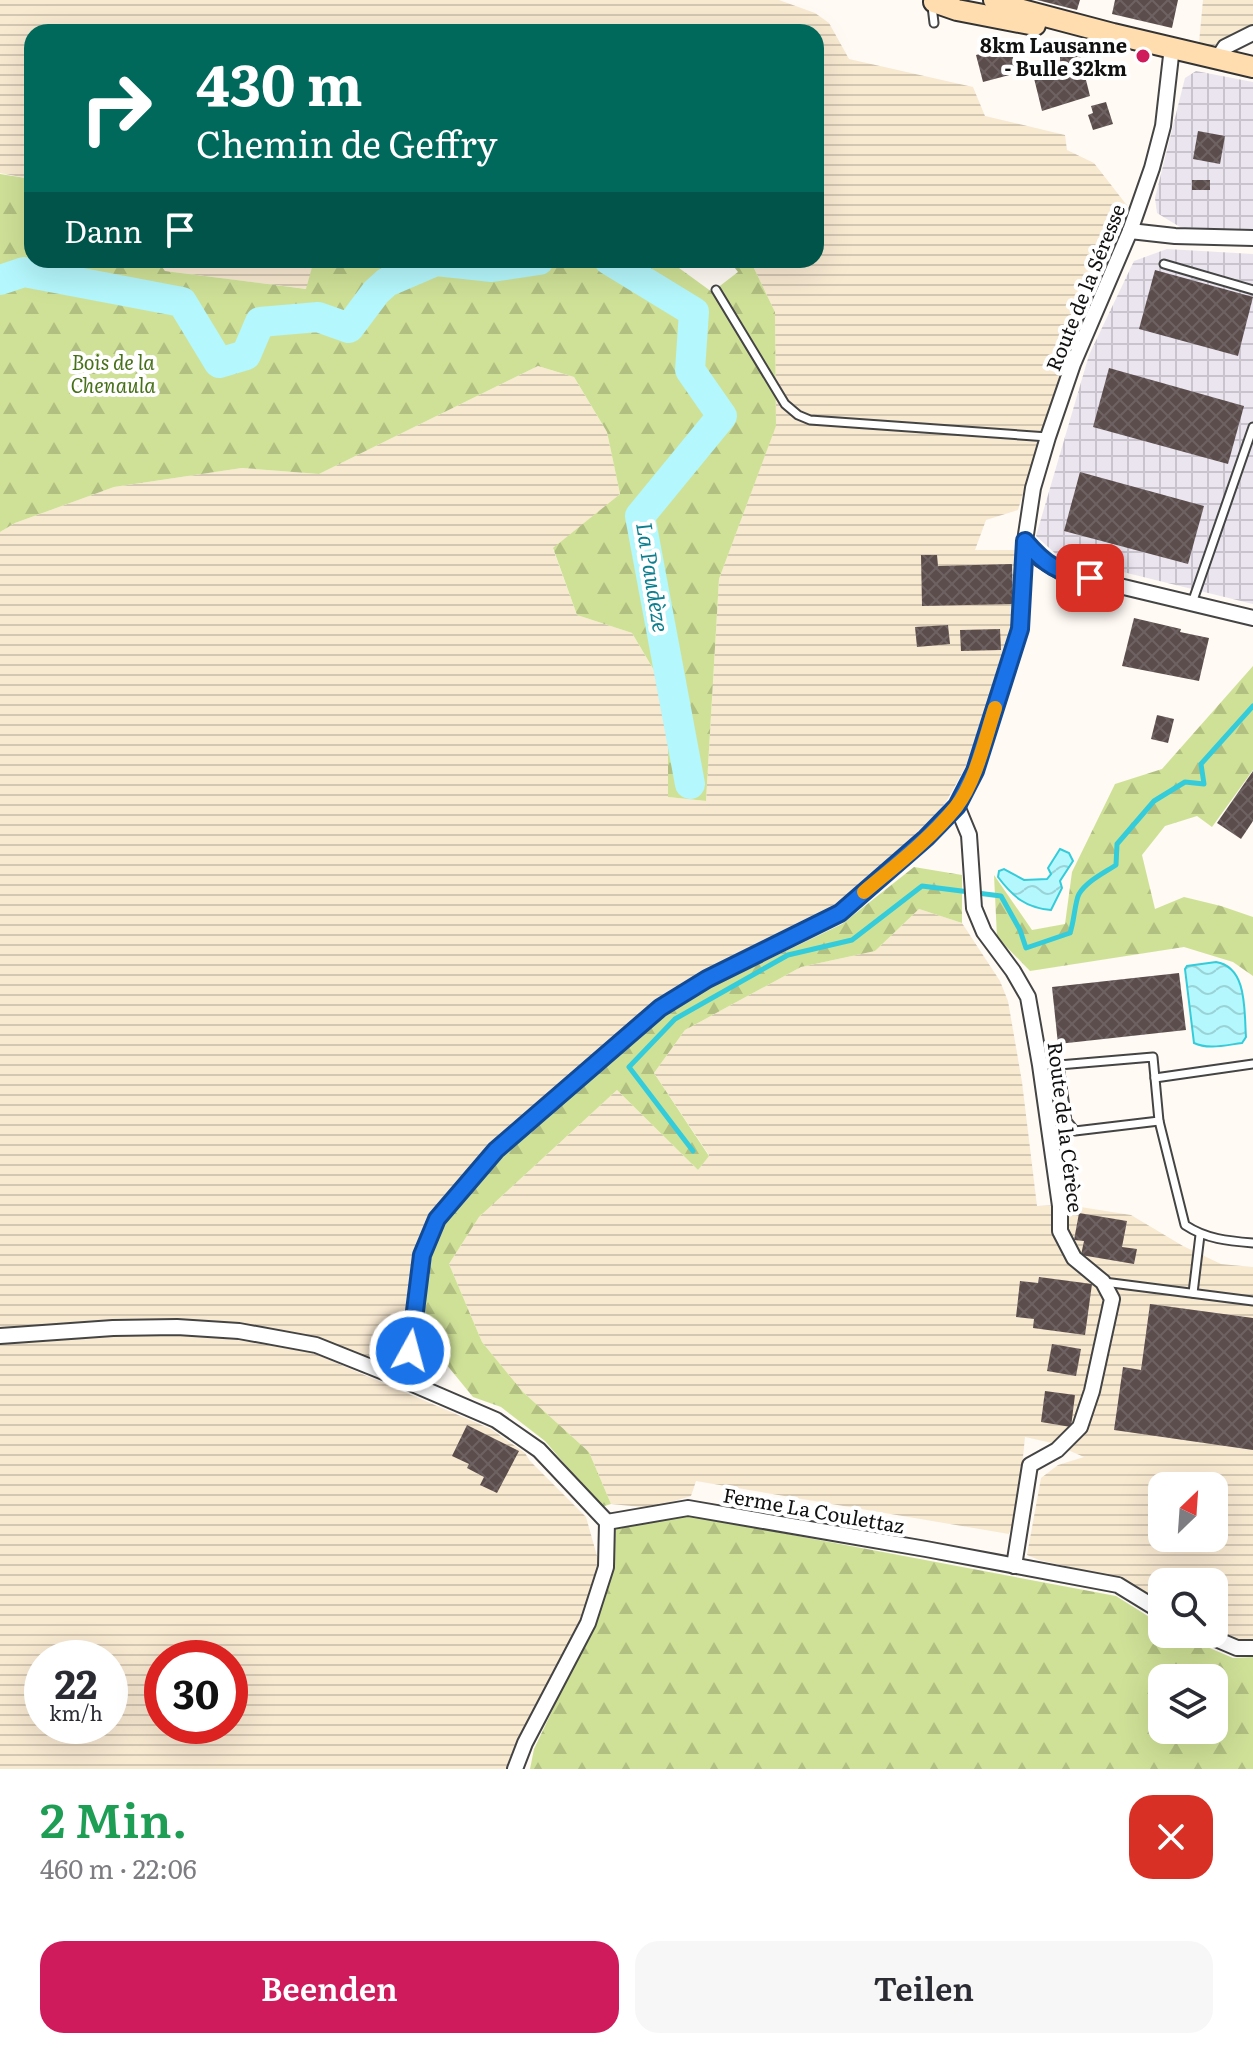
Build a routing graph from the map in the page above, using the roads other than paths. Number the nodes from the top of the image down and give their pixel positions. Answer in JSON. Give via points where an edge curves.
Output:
{"nodes":[{"id":1,"x":994,"y":0,"type":"edge"},
{"id":2,"x":928,"y":1,"type":"edge"},
{"id":3,"x":934,"y":23,"type":"dead end"},
{"id":4,"x":1253,"y":33,"type":"edge"},
{"id":5,"x":1113,"y":34,"type":"junction"},
{"id":6,"x":1172,"y":47,"type":"junction"},
{"id":7,"x":1218,"y":58,"type":"junction"},
{"id":8,"x":1253,"y":67,"type":"edge"},
{"id":9,"x":1130,"y":231,"type":"junction"},
{"id":10,"x":1253,"y":238,"type":"edge"},
{"id":11,"x":1164,"y":264,"type":"dead end"},
{"id":12,"x":716,"y":290,"type":"dead end"},
{"id":13,"x":1253,"y":290,"type":"edge"},
{"id":14,"x":1253,"y":427,"type":"edge"},
{"id":15,"x":1048,"y":437,"type":"junction"},
{"id":16,"x":1025,"y":541,"type":"junction"},
{"id":17,"x":1192,"y":603,"type":"junction"},
{"id":18,"x":1253,"y":618,"type":"edge"},
{"id":19,"x":957,"y":806,"type":"junction"},
{"id":20,"x":1253,"y":1064,"type":"edge"},
{"id":21,"x":1040,"y":1065,"type":"junction"},
{"id":22,"x":1059,"y":1065,"type":"junction"},
{"id":23,"x":1155,"y":1078,"type":"junction"},
{"id":24,"x":1159,"y":1121,"type":"junction"},
{"id":25,"x":1200,"y":1235,"type":"junction"},
{"id":26,"x":1253,"y":1243,"type":"edge"},
{"id":27,"x":1103,"y":1282,"type":"junction"},
{"id":28,"x":1193,"y":1293,"type":"junction"},
{"id":29,"x":1253,"y":1301,"type":"edge"},
{"id":30,"x":0,"y":1336,"type":"edge"},
{"id":31,"x":401,"y":1379,"type":"junction"},
{"id":32,"x":607,"y":1522,"type":"junction"},
{"id":33,"x":1014,"y":1566,"type":"junction"},
{"id":34,"x":1148,"y":1603,"type":"edge"},
{"id":35,"x":1228,"y":1644,"type":"edge"},
{"id":36,"x":1253,"y":1648,"type":"edge"},
{"id":37,"x":515,"y":1769,"type":"edge"}],
"edges":[{"from":1,"to":5,"type":"main road"},
{"from":2,"to":3,"type":"lane"},
{"from":2,"to":5,"type":"main road","via":[[1013,22]]},
{"from":4,"to":7,"type":"street","via":[[1225,47]]},
{"from":5,"to":6,"type":"main road"},
{"from":6,"to":7,"type":"main road"},
{"from":6,"to":9,"type":"street","name":"Route de la Séresse","via":[[1163,126]]},
{"from":7,"to":8,"type":"main road"},
{"from":9,"to":10,"type":"street"},
{"from":9,"to":15,"type":"street","name":"Route de la Séresse"},
{"from":11,"to":13,"type":"lane"},
{"from":12,"to":15,"type":"lane","via":[[785,404],[798,415]]},
{"from":14,"to":17,"type":"lane"},
{"from":15,"to":16,"type":"street","name":"Route de la Séresse"},
{"from":16,"to":17,"type":"street","via":[[1061,572]]},
{"from":16,"to":19,"type":"street","via":[[1020,629],[975,771]]},
{"from":17,"to":18,"type":"street"},
{"from":19,"to":21,"type":"street","name":"Route de la Cérèce","via":[[969,835],[974,908],[1028,997]]},
{"from":19,"to":31,"type":"street","via":[[840,913],[660,1008],[496,1150],[437,1219],[422,1255],[410,1351]]},
{"from":20,"to":23,"type":"lane"},
{"from":21,"to":22,"type":"lane"},
{"from":21,"to":27,"type":"street","name":"Route de la Cérèce","via":[[1060,1231],[1074,1258]]},
{"from":22,"to":23,"type":"lane","via":[[1153,1057]]},
{"from":22,"to":24,"type":"lane","via":[[1067,1121],[1075,1131]]},
{"from":23,"to":24,"type":"lane"},
{"from":24,"to":25,"type":"lane","via":[[1185,1225]]},
{"from":25,"to":26,"type":"lane"},
{"from":25,"to":28,"type":"lane"},
{"from":27,"to":28,"type":"lane"},
{"from":27,"to":33,"type":"street","via":[[1112,1299],[1092,1391],[1080,1427],[1057,1450],[1030,1465]]},
{"from":28,"to":29,"type":"lane"},
{"from":30,"to":31,"type":"street","via":[[113,1328],[239,1331],[316,1345]]},
{"from":31,"to":32,"type":"street","via":[[496,1420],[528,1442]]},
{"from":32,"to":33,"type":"street","name":"Ferme La Coulettaz","via":[[688,1508]]},
{"from":32,"to":37,"type":"street","via":[[606,1567],[588,1623]]},
{"from":33,"to":34,"type":"street","name":"Ferme La Coulettaz","via":[[1118,1585]]},
{"from":35,"to":36,"type":"street"}]}
